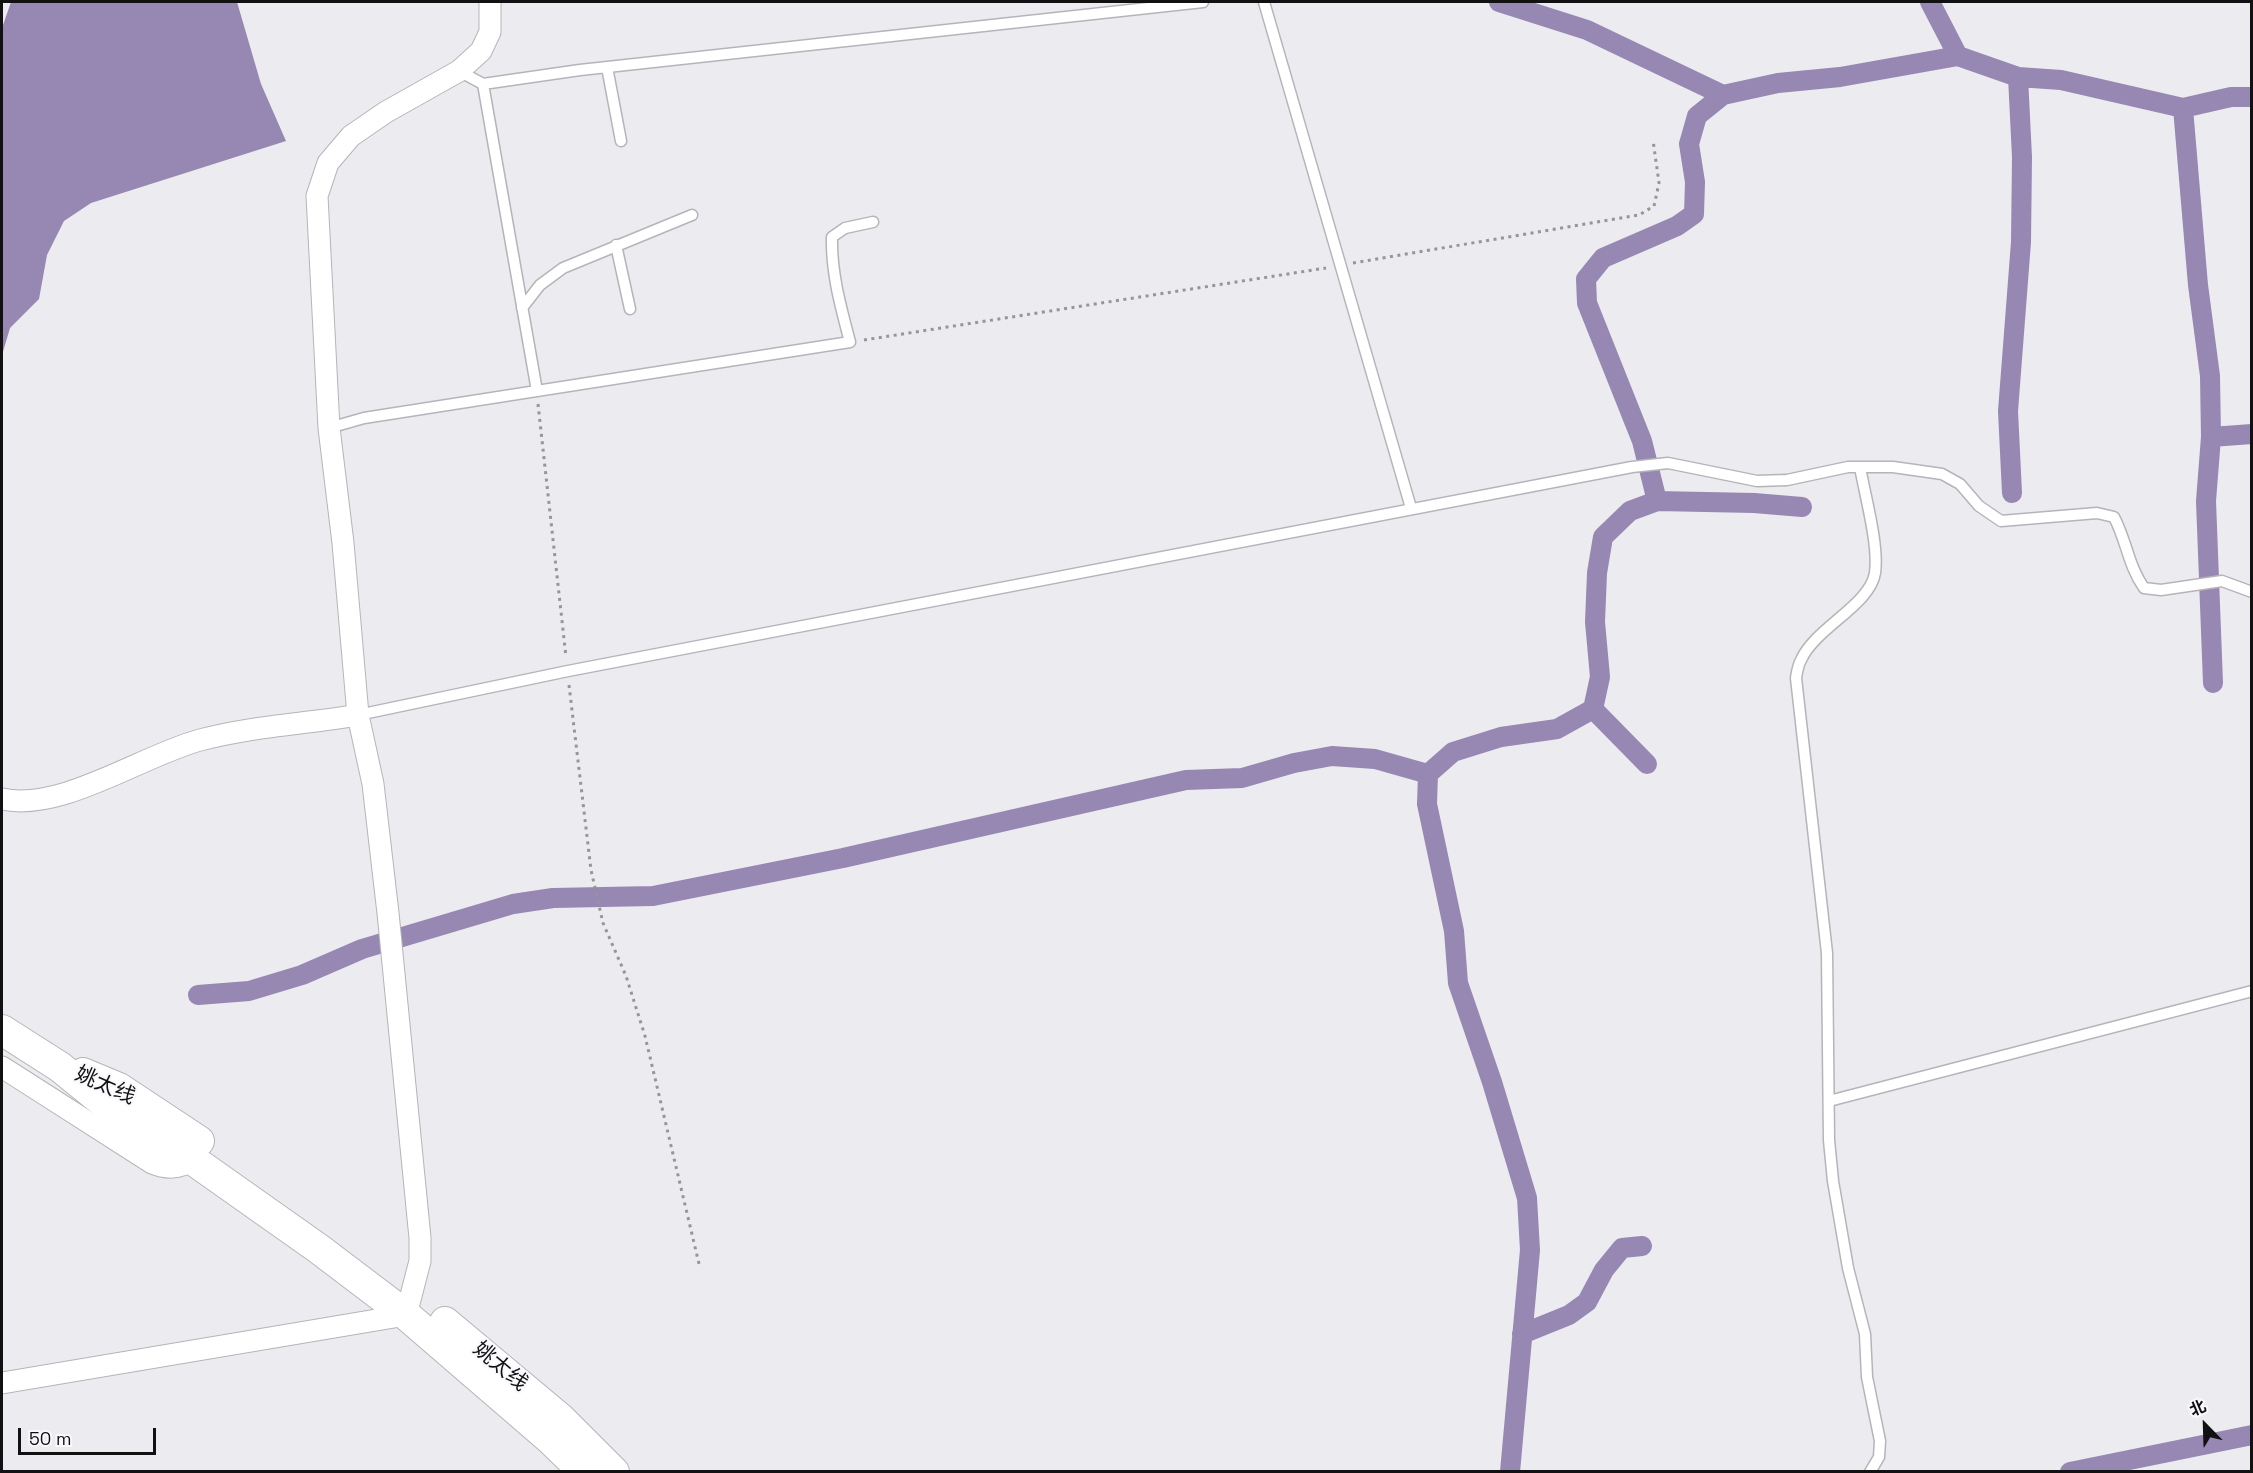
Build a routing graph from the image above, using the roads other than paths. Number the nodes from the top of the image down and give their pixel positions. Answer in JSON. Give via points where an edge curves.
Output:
{"nodes":[{"id":1,"x":490,"y":2,"type":"edge"},
{"id":2,"x":1203,"y":2,"type":"edge"},
{"id":3,"x":1264,"y":2,"type":"edge"},
{"id":4,"x":607,"y":67,"type":"junction"},
{"id":5,"x":459,"y":71,"type":"junction"},
{"id":6,"x":483,"y":84,"type":"junction"},
{"id":7,"x":621,"y":141,"type":"dead end"},
{"id":8,"x":692,"y":215,"type":"dead end"},
{"id":9,"x":873,"y":222,"type":"dead end"},
{"id":10,"x":616,"y":245,"type":"junction"},
{"id":11,"x":522,"y":308,"type":"junction"},
{"id":12,"x":630,"y":309,"type":"dead end"},
{"id":13,"x":537,"y":391,"type":"junction"},
{"id":14,"x":328,"y":428,"type":"junction"},
{"id":15,"x":1860,"y":467,"type":"junction"},
{"id":16,"x":1411,"y":508,"type":"junction"},
{"id":17,"x":2252,"y":592,"type":"edge"},
{"id":18,"x":358,"y":715,"type":"junction"},
{"id":19,"x":2,"y":799,"type":"edge"},
{"id":20,"x":2252,"y":991,"type":"edge"},
{"id":21,"x":2,"y":1030,"type":"edge"},
{"id":22,"x":2,"y":1067,"type":"edge"},
{"id":23,"x":60,"y":1067,"type":"junction"},
{"id":24,"x":1829,"y":1101,"type":"junction"},
{"id":25,"x":193,"y":1160,"type":"junction"},
{"id":26,"x":409,"y":1305,"type":"junction"},
{"id":27,"x":2,"y":1383,"type":"edge"},
{"id":28,"x":584,"y":1472,"type":"edge"},
{"id":29,"x":614,"y":1472,"type":"edge"},
{"id":30,"x":1870,"y":1472,"type":"edge"}],
"edges":[{"from":1,"to":5,"type":"street","via":[[490,32],[481,51]]},
{"from":2,"to":4,"type":"lane"},
{"from":3,"to":16,"type":"lane"},
{"from":4,"to":6,"type":"lane"},
{"from":4,"to":7,"type":"lane"},
{"from":5,"to":6,"type":"lane"},
{"from":5,"to":14,"type":"street","via":[[351,135],[328,164],[317,196]]},
{"from":6,"to":11,"type":"lane"},
{"from":8,"to":10,"type":"lane"},
{"from":9,"to":13,"type":"lane","via":[[845,228],[832,237],[838,294],[850,342]]},
{"from":10,"to":11,"type":"lane","via":[[563,268],[540,285]]},
{"from":10,"to":12,"type":"lane"},
{"from":11,"to":13,"type":"lane"},
{"from":13,"to":14,"type":"lane","via":[[364,418]]},
{"from":14,"to":18,"type":"street"},
{"from":15,"to":16,"type":"lane","via":[[1757,482],[1668,463]]},
{"from":15,"to":17,"type":"lane","via":[[1893,466],[1942,474],[1960,484],[1979,506],[2001,522],[2097,513],[2114,517],[2125,538],[2131,570],[2144,588],[2161,590],[2222,581]]},
{"from":15,"to":24,"type":"lane","via":[[1875,574],[1862,597],[1813,643],[1801,659],[1796,678],[1827,953]]},
{"from":16,"to":18,"type":"lane"},
{"from":18,"to":19,"type":"street","via":[[225,734],[169,749],[60,795],[31,801]]},
{"from":18,"to":26,"type":"street","via":[[373,784],[420,1238],[420,1261]]},
{"from":20,"to":24,"type":"lane"},
{"from":21,"to":23,"type":"main road"},
{"from":22,"to":25,"type":"street","via":[[152,1163],[166,1168]]},
{"from":23,"to":25,"type":"main road","name":"姚太线","via":[[113,1110]]},
{"from":23,"to":26,"type":"main road","name":"姚太线","via":[[94,1076],[152,1109],[302,1212]]},
{"from":24,"to":30,"type":"lane","via":[[1833,1182],[1864,1334],[1867,1377],[1880,1441],[1879,1457]]},
{"from":25,"to":26,"type":"main road","name":"姚太线","via":[[319,1249]]},
{"from":26,"to":27,"type":"street"},
{"from":26,"to":28,"type":"main road","name":"姚太线"},
{"from":26,"to":29,"type":"main road","name":"姚太线","via":[[507,1372]]}]}
